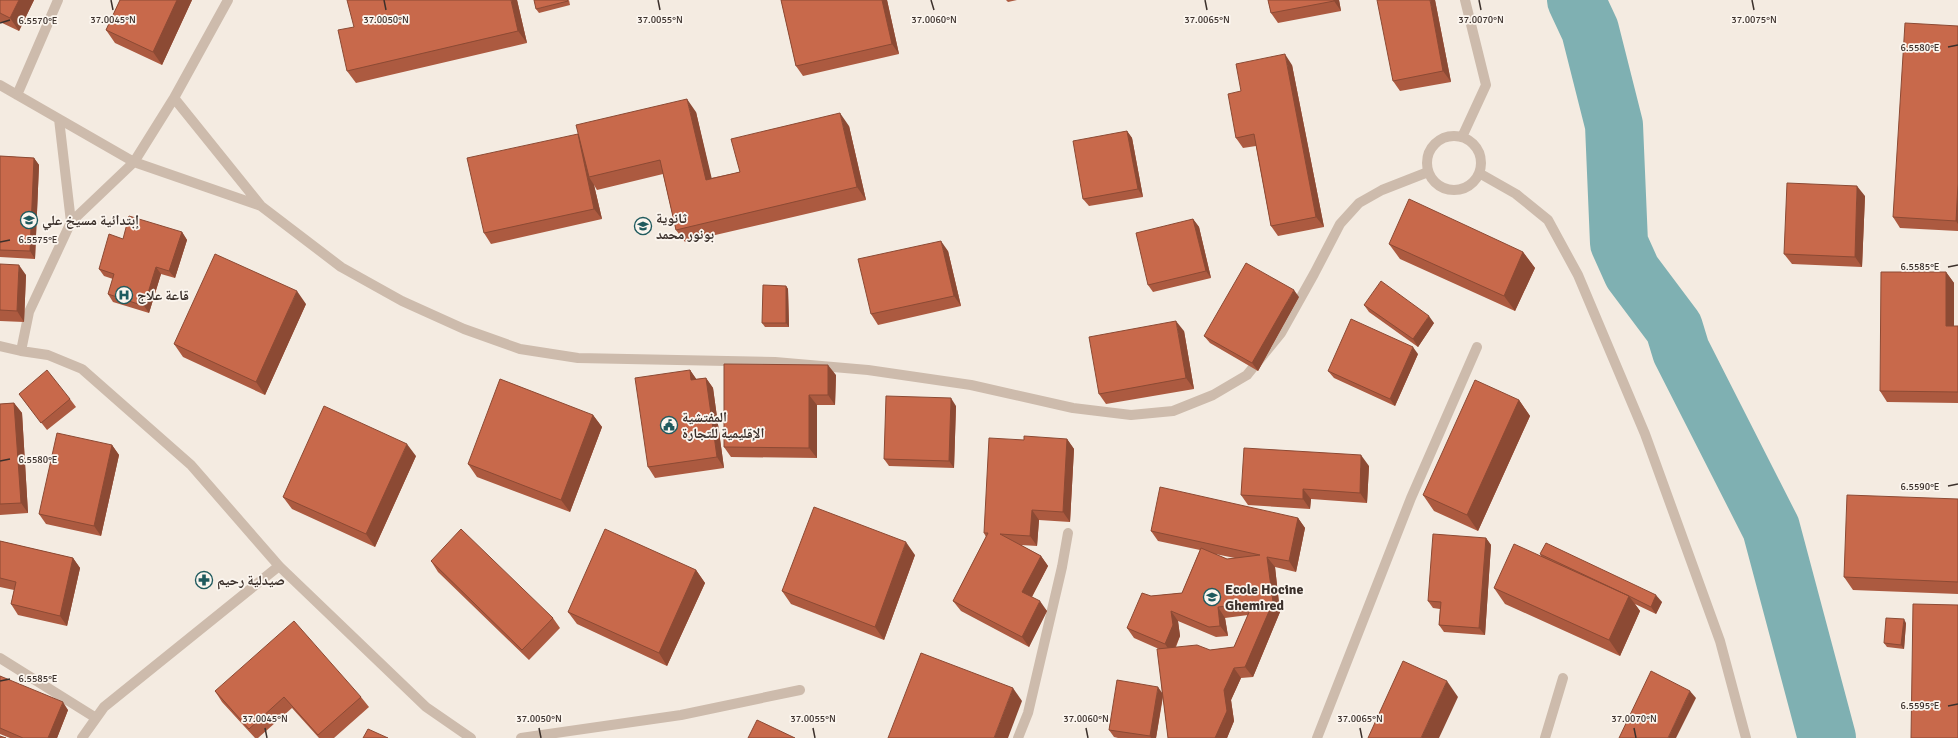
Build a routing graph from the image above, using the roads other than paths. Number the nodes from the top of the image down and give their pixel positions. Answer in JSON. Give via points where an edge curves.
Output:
{"nodes":[{"id":1,"x":58,"y":0,"type":"edge"},
{"id":2,"x":228,"y":0,"type":"edge"},
{"id":3,"x":1465,"y":0,"type":"edge"},
{"id":4,"x":0,"y":85,"type":"edge"},
{"id":5,"x":17,"y":95,"type":"junction"},
{"id":6,"x":174,"y":98,"type":"junction"},
{"id":7,"x":59,"y":119,"type":"junction"},
{"id":8,"x":1462,"y":138,"type":"junction"},
{"id":9,"x":134,"y":162,"type":"junction"},
{"id":10,"x":1428,"y":172,"type":"junction"},
{"id":11,"x":1479,"y":173,"type":"junction"},
{"id":12,"x":260,"y":206,"type":"junction"},
{"id":13,"x":71,"y":222,"type":"junction"},
{"id":14,"x":0,"y":346,"type":"edge"},
{"id":15,"x":1477,"y":347,"type":"dead end"},
{"id":16,"x":21,"y":351,"type":"junction"},
{"id":17,"x":1068,"y":533,"type":"dead end"},
{"id":18,"x":279,"y":566,"type":"junction"},
{"id":19,"x":0,"y":658,"type":"edge"},
{"id":20,"x":1563,"y":678,"type":"dead end"},
{"id":21,"x":800,"y":690,"type":"dead end"},
{"id":22,"x":96,"y":718,"type":"junction"},
{"id":23,"x":82,"y":738,"type":"edge"},
{"id":24,"x":471,"y":738,"type":"edge"},
{"id":25,"x":522,"y":738,"type":"edge"},
{"id":26,"x":1018,"y":738,"type":"edge"},
{"id":27,"x":1317,"y":738,"type":"edge"},
{"id":28,"x":1545,"y":738,"type":"edge"},
{"id":29,"x":1746,"y":738,"type":"edge"}],
"edges":[{"from":1,"to":5,"type":"street"},
{"from":2,"to":6,"type":"street"},
{"from":3,"to":8,"type":"street","via":[[1486,85]]},
{"from":4,"to":5,"type":"street"},
{"from":5,"to":7,"type":"street"},
{"from":6,"to":9,"type":"street"},
{"from":6,"to":12,"type":"street"},
{"from":7,"to":9,"type":"street"},
{"from":7,"to":13,"type":"street"},
{"from":8,"to":10,"type":"street","via":[[1445,138],[1431,148]]},
{"from":8,"to":11,"type":"street","via":[[1476,148],[1480,156]]},
{"from":9,"to":12,"type":"street"},
{"from":9,"to":13,"type":"street"},
{"from":10,"to":11,"type":"street","via":[[1438,186],[1454,190],[1469,186]]},
{"from":10,"to":12,"type":"street","via":[[1382,190],[1359,203],[1340,224],[1281,333],[1247,375],[1213,395],[1173,411],[1131,414],[1073,408],[971,385],[868,370],[775,362],[578,358],[520,349],[464,329],[402,301],[341,267]]},
{"from":11,"to":29,"type":"street","via":[[1516,194],[1548,220],[1578,275],[1648,441],[1720,641]]},
{"from":13,"to":16,"type":"street","via":[[29,312]]},
{"from":14,"to":16,"type":"street"},
{"from":15,"to":27,"type":"street","via":[[1410,498]]},
{"from":16,"to":18,"type":"street","via":[[48,356],[82,369],[191,465]]},
{"from":17,"to":26,"type":"street","via":[[1028,714]]},
{"from":18,"to":22,"type":"street","via":[[104,707]]},
{"from":18,"to":24,"type":"street","via":[[426,707]]},
{"from":19,"to":22,"type":"street"},
{"from":20,"to":28,"type":"street"},
{"from":21,"to":25,"type":"street","via":[[681,715]]},
{"from":22,"to":23,"type":"street"}]}
